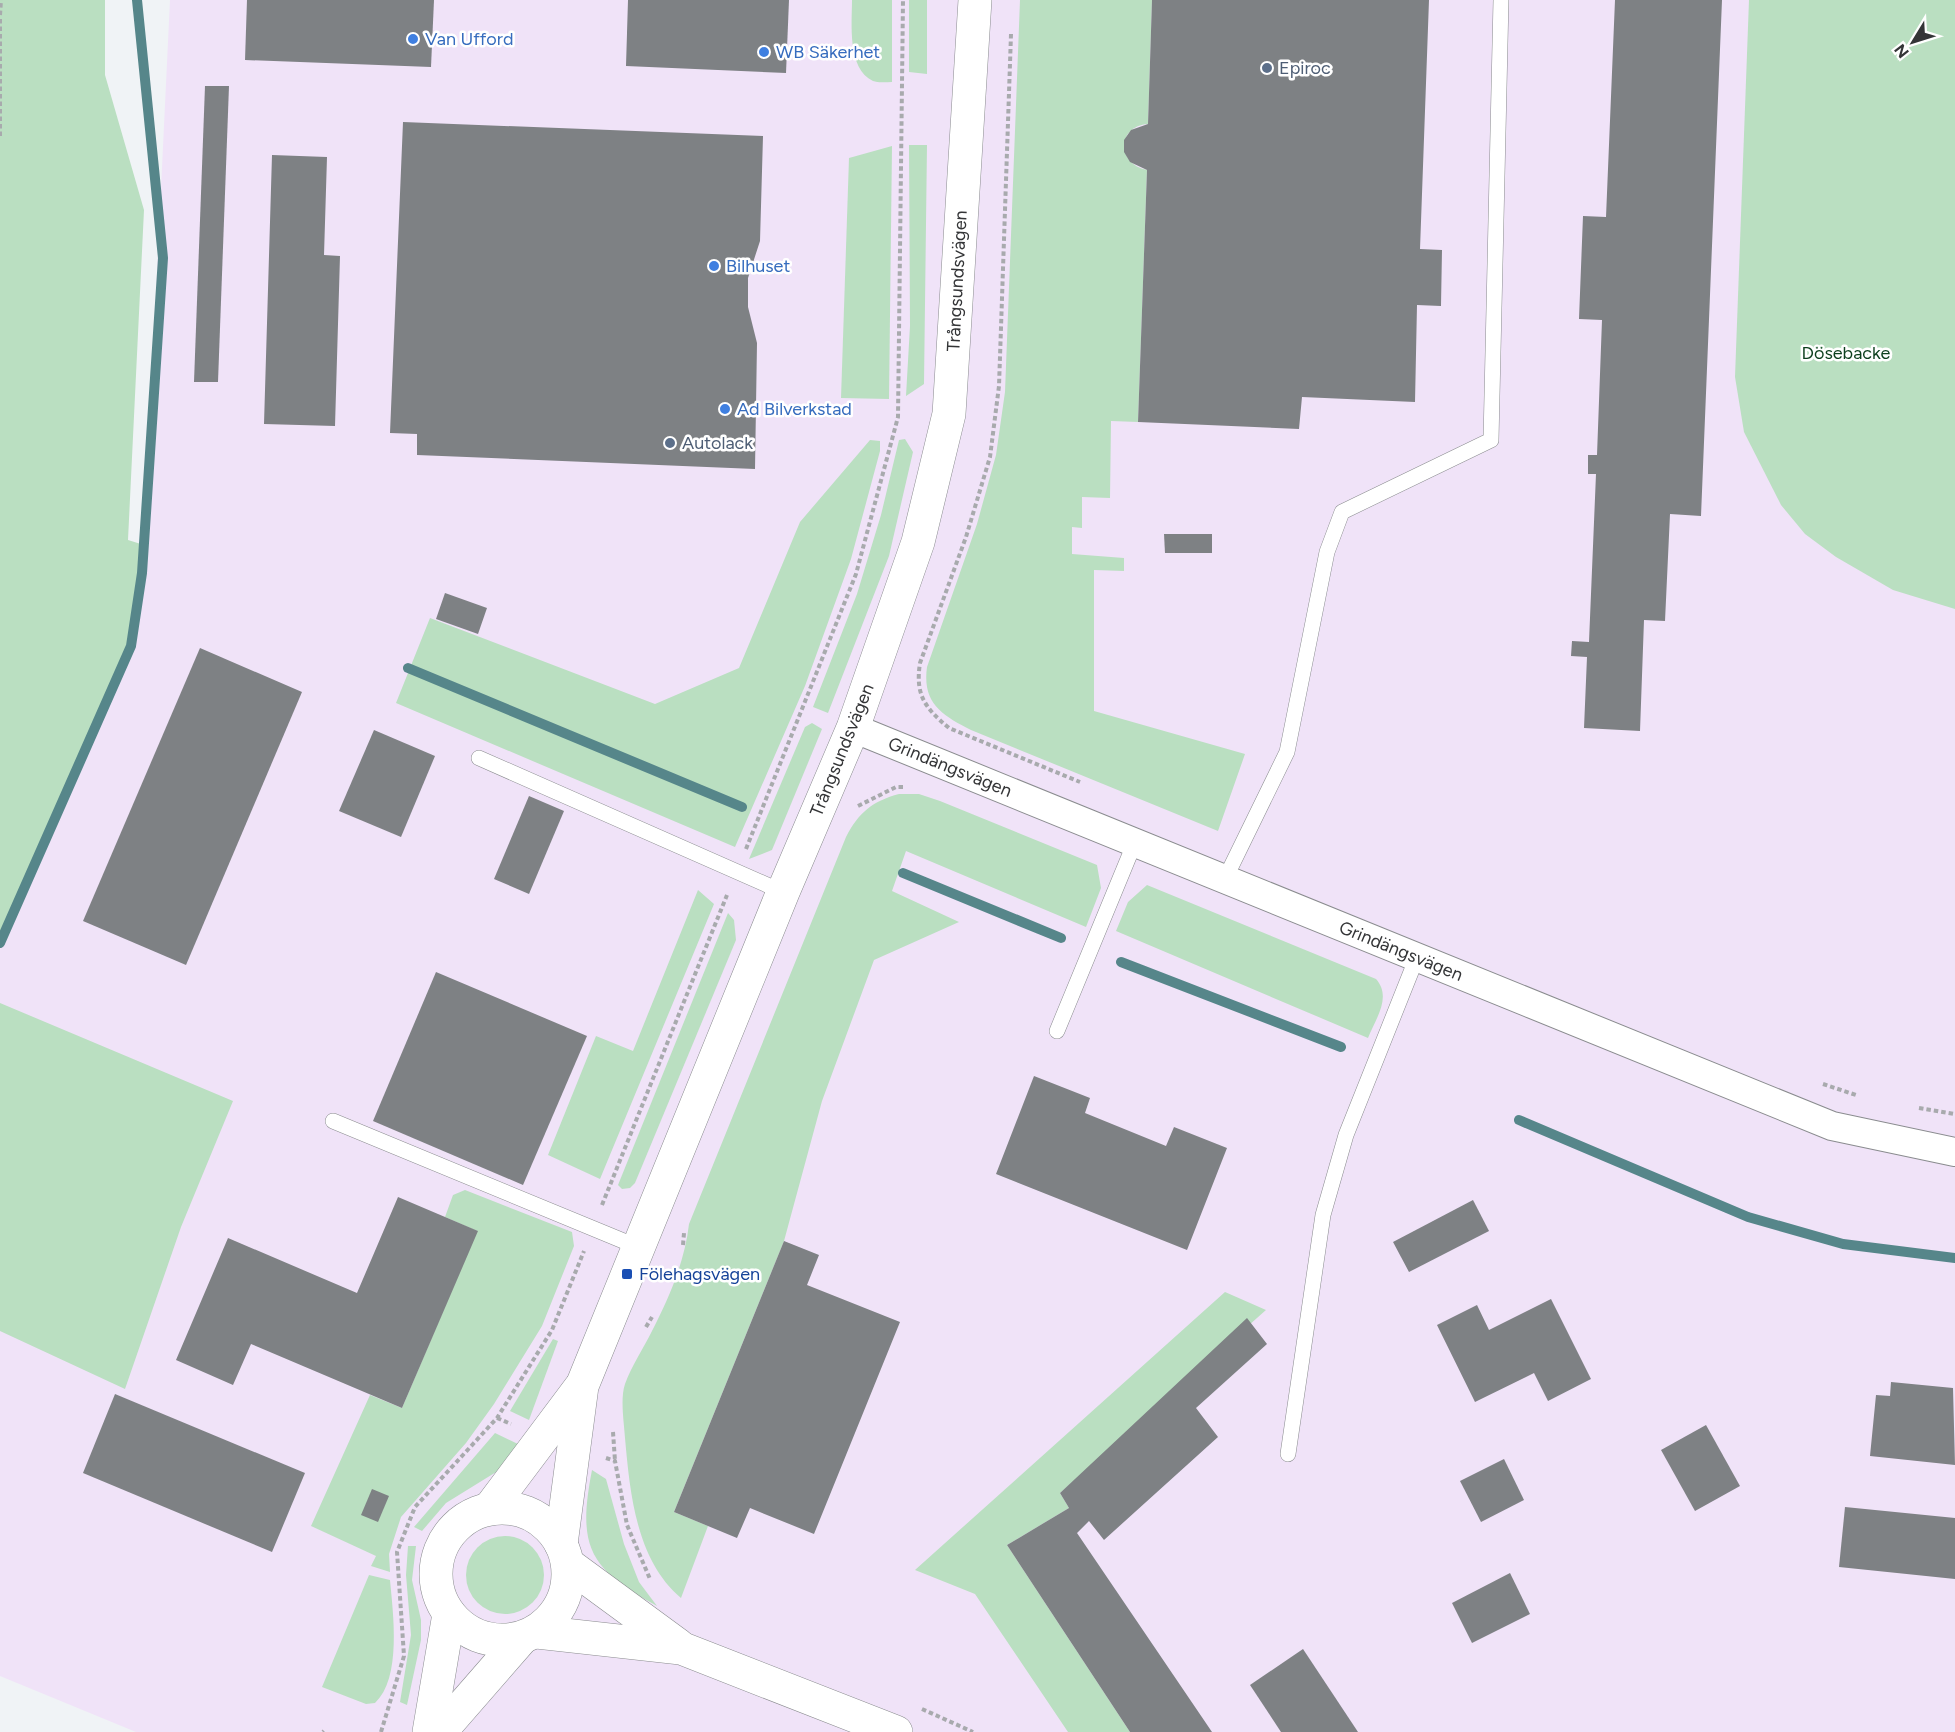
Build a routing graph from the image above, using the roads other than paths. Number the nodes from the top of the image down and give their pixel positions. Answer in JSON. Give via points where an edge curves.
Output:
{"nodes":[{"id":1,"x":963,"y":0,"type":"edge"},
{"id":2,"x":975,"y":0,"type":"edge"},
{"id":3,"x":1501,"y":0,"type":"edge"},
{"id":4,"x":968,"y":80,"type":"junction"},
{"id":5,"x":853,"y":728,"type":"junction"},
{"id":6,"x":479,"y":758,"type":"dead end"},
{"id":7,"x":1135,"y":842,"type":"junction"},
{"id":8,"x":1225,"y":879,"type":"junction"},
{"id":9,"x":783,"y":892,"type":"junction"},
{"id":10,"x":1417,"y":957,"type":"junction"},
{"id":11,"x":1057,"y":1031,"type":"dead end"},
{"id":12,"x":333,"y":1121,"type":"dead end"},
{"id":13,"x":1955,"y":1152,"type":"edge"},
{"id":14,"x":638,"y":1247,"type":"junction"},
{"id":15,"x":582,"y":1386,"type":"junction"},
{"id":16,"x":1288,"y":1454,"type":"dead end"},
{"id":17,"x":490,"y":1509,"type":"junction"},
{"id":18,"x":565,"y":1554,"type":"junction"},
{"id":19,"x":449,"y":1614,"type":"junction"},
{"id":20,"x":529,"y":1635,"type":"junction"},
{"id":21,"x":681,"y":1648,"type":"junction"},
{"id":22,"x":429,"y":1732,"type":"edge"},
{"id":23,"x":440,"y":1732,"type":"edge"},
{"id":24,"x":896,"y":1732,"type":"edge"}],
"edges":[{"from":1,"to":4,"type":"main road","name":"Trångsundsvägen"},
{"from":2,"to":4,"type":"main road","name":"Trångsundsvägen"},
{"from":3,"to":8,"type":"lane","via":[[1491,440],[1342,512],[1327,552],[1287,752]]},
{"from":4,"to":5,"type":"main road","name":"Trångsundsvägen","via":[[948,414],[918,542]]},
{"from":5,"to":7,"type":"street","name":"Grindängsvägen"},
{"from":5,"to":9,"type":"main road","name":"Trångsundsvägen"},
{"from":6,"to":9,"type":"lane"},
{"from":7,"to":8,"type":"street","name":"Grindängsvägen"},
{"from":7,"to":11,"type":"lane"},
{"from":8,"to":10,"type":"street","name":"Grindängsvägen"},
{"from":9,"to":14,"type":"main road","name":"Trångsundsvägen"},
{"from":10,"to":13,"type":"street","name":"Grindängsvägen","via":[[1832,1126]]},
{"from":10,"to":16,"type":"lane","via":[[1346,1135],[1323,1215]]},
{"from":12,"to":14,"type":"lane"},
{"from":14,"to":15,"type":"main road","name":"Trångsundsvägen"},
{"from":15,"to":17,"type":"main road","name":"Trångsundsvägen"},
{"from":15,"to":18,"type":"main road","name":"Trångsundsvägen"},
{"from":17,"to":18,"type":"main road","via":[[512,1508],[533,1515],[549,1527]]},
{"from":17,"to":19,"type":"main road","via":[[468,1516],[451,1531],[440,1550],[435,1572],[438,1594]]},
{"from":18,"to":20,"type":"main road","via":[[568,1588],[562,1605],[552,1620]]},
{"from":18,"to":21,"type":"main road"},
{"from":19,"to":20,"type":"main road","via":[[463,1629],[481,1638],[501,1641]]},
{"from":19,"to":22,"type":"main road"},
{"from":20,"to":21,"type":"main road"},
{"from":20,"to":23,"type":"main road"},
{"from":21,"to":24,"type":"main road"}]}
